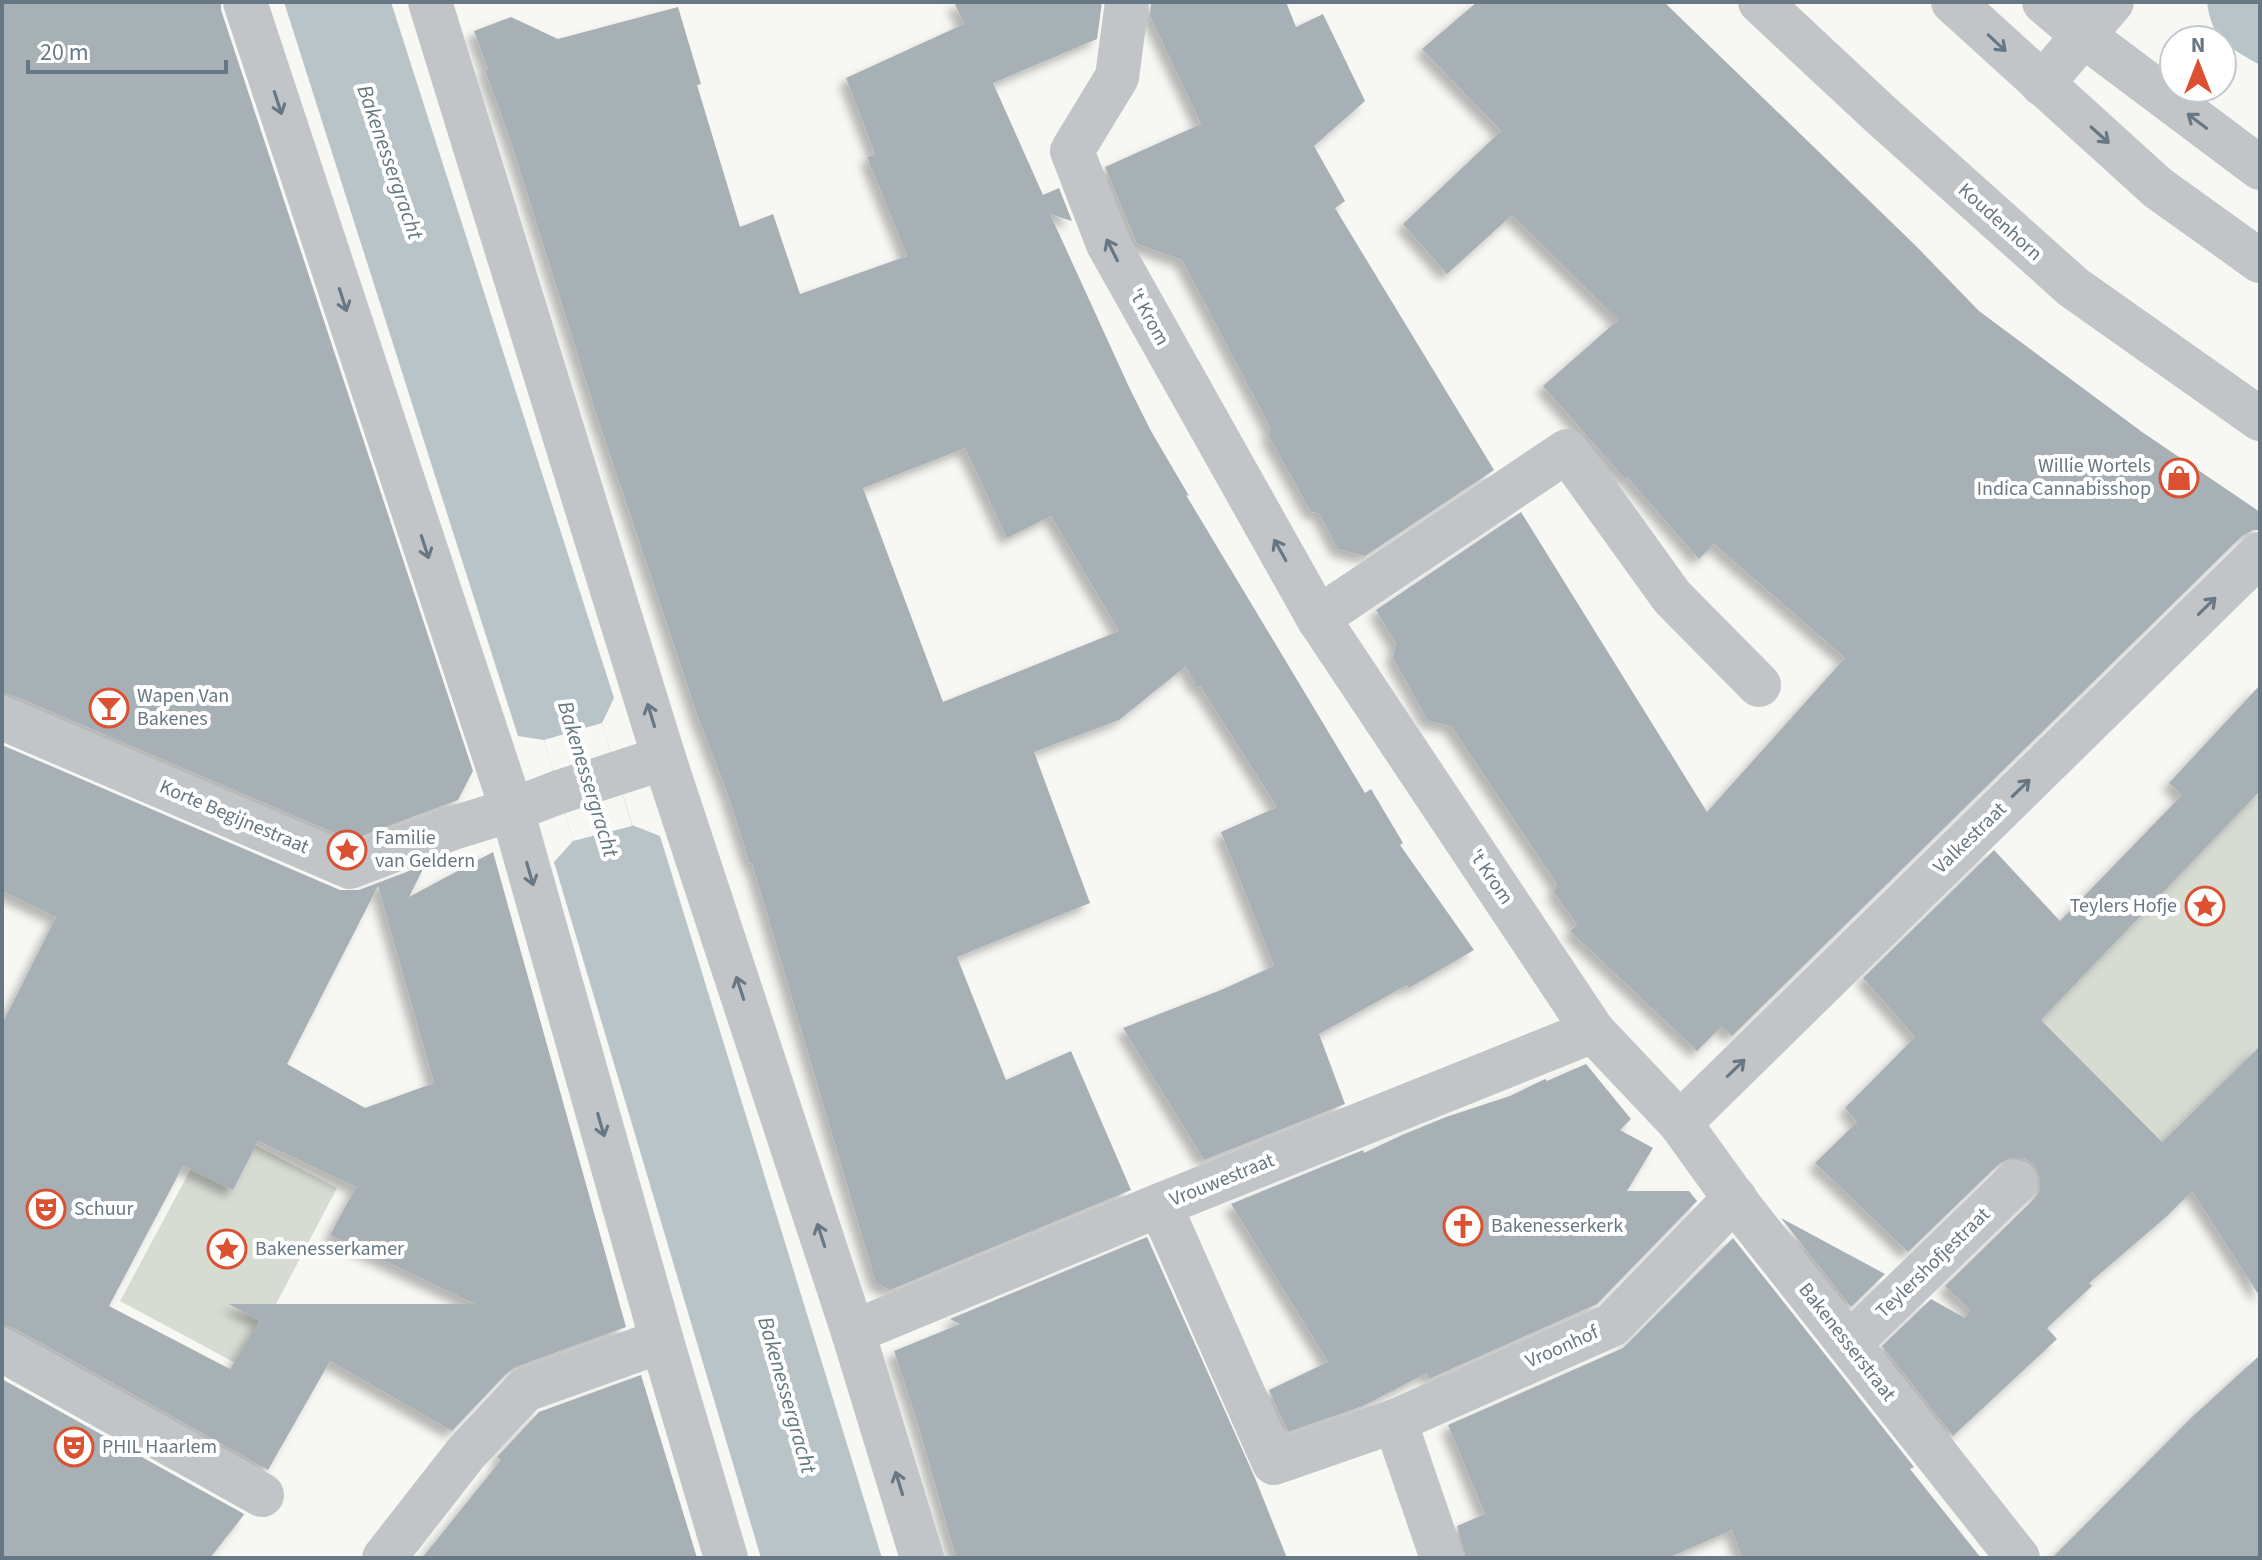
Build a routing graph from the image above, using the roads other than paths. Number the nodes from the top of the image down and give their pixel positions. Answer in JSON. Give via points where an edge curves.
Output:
{"nodes":[{"id":1,"x":245,"y":2,"type":"edge"},
{"id":2,"x":430,"y":2,"type":"edge"},
{"id":3,"x":1127,"y":2,"type":"edge"},
{"id":4,"x":1760,"y":2,"type":"edge"},
{"id":5,"x":1953,"y":2,"type":"edge"},
{"id":6,"x":2044,"y":2,"type":"edge"},
{"id":7,"x":2112,"y":2,"type":"edge"},
{"id":8,"x":2084,"y":36,"type":"junction"},
{"id":9,"x":2042,"y":84,"type":"junction"},
{"id":10,"x":2260,"y":168,"type":"edge"},
{"id":11,"x":2260,"y":261,"type":"edge"},
{"id":12,"x":2260,"y":419,"type":"edge"},
{"id":13,"x":2260,"y":554,"type":"edge"},
{"id":14,"x":1318,"y":618,"type":"junction"},
{"id":15,"x":1759,"y":685,"type":"dead end"},
{"id":16,"x":2,"y":718,"type":"edge"},
{"id":17,"x":664,"y":758,"type":"junction"},
{"id":18,"x":512,"y":810,"type":"junction"},
{"id":19,"x":1593,"y":1031,"type":"junction"},
{"id":20,"x":1680,"y":1123,"type":"junction"},
{"id":21,"x":2016,"y":1182,"type":"dead end"},
{"id":22,"x":1735,"y":1198,"type":"junction"},
{"id":23,"x":1160,"y":1205,"type":"junction"},
{"id":24,"x":853,"y":1332,"type":"junction"},
{"id":25,"x":662,"y":1341,"type":"junction"},
{"id":26,"x":1849,"y":1344,"type":"junction"},
{"id":27,"x":2,"y":1350,"type":"edge"},
{"id":28,"x":1395,"y":1421,"type":"junction"},
{"id":29,"x":262,"y":1495,"type":"dead end"},
{"id":30,"x":384,"y":1558,"type":"edge"},
{"id":31,"x":726,"y":1558,"type":"edge"},
{"id":32,"x":922,"y":1558,"type":"edge"},
{"id":33,"x":1442,"y":1558,"type":"edge"},
{"id":34,"x":2018,"y":1558,"type":"edge"}],
"edges":[{"from":1,"to":18,"type":"street","one_way":true},
{"from":17,"to":2,"type":"street","one_way":true},
{"from":14,"to":3,"type":"street","name":"'t Krom","one_way":true,"via":[[1108,244],[1072,151],[1117,77]]},
{"from":4,"to":12,"type":"street","name":"Koudenhorn","via":[[2073,287]]},
{"from":5,"to":9,"type":"street","one_way":true},
{"from":6,"to":8,"type":"street"},
{"from":7,"to":8,"type":"street"},
{"from":8,"to":9,"type":"street"},
{"from":10,"to":8,"type":"street","one_way":true},
{"from":9,"to":11,"type":"street","one_way":true,"via":[[2158,188]]},
{"from":20,"to":13,"type":"street","name":"Valkestraat","one_way":true},
{"from":14,"to":15,"type":"street","via":[[1567,451],[1672,597]]},
{"from":14,"to":19,"type":"street","name":"'t Krom"},
{"from":16,"to":18,"type":"street","name":"Korte Begijnestraat","via":[[350,867]]},
{"from":17,"to":18,"type":"street","name":"Korte Begijnestraat"},
{"from":24,"to":17,"type":"street","one_way":true},
{"from":18,"to":25,"type":"street","one_way":true},
{"from":19,"to":20,"type":"street","name":"'t Krom"},
{"from":19,"to":23,"type":"street","name":"Vrouwestraat"},
{"from":20,"to":22,"type":"street","name":"Bakenesserstraat"},
{"from":21,"to":26,"type":"street","name":"Teylershofjestraat"},
{"from":22,"to":26,"type":"street","name":"Bakenesserstraat"},
{"from":22,"to":28,"type":"street","name":"Vroonhof","via":[[1612,1325]]},
{"from":23,"to":24,"type":"street","name":"Vrouwestraat"},
{"from":23,"to":28,"type":"street","name":"Vroonhof","via":[[1274,1463]]},
{"from":32,"to":24,"type":"street","one_way":true},
{"from":25,"to":30,"type":"street","via":[[525,1390],[466,1453]]},
{"from":25,"to":31,"type":"street"},
{"from":26,"to":34,"type":"street","name":"Bakenesserstraat"},
{"from":27,"to":29,"type":"street"},
{"from":28,"to":33,"type":"street"}]}
